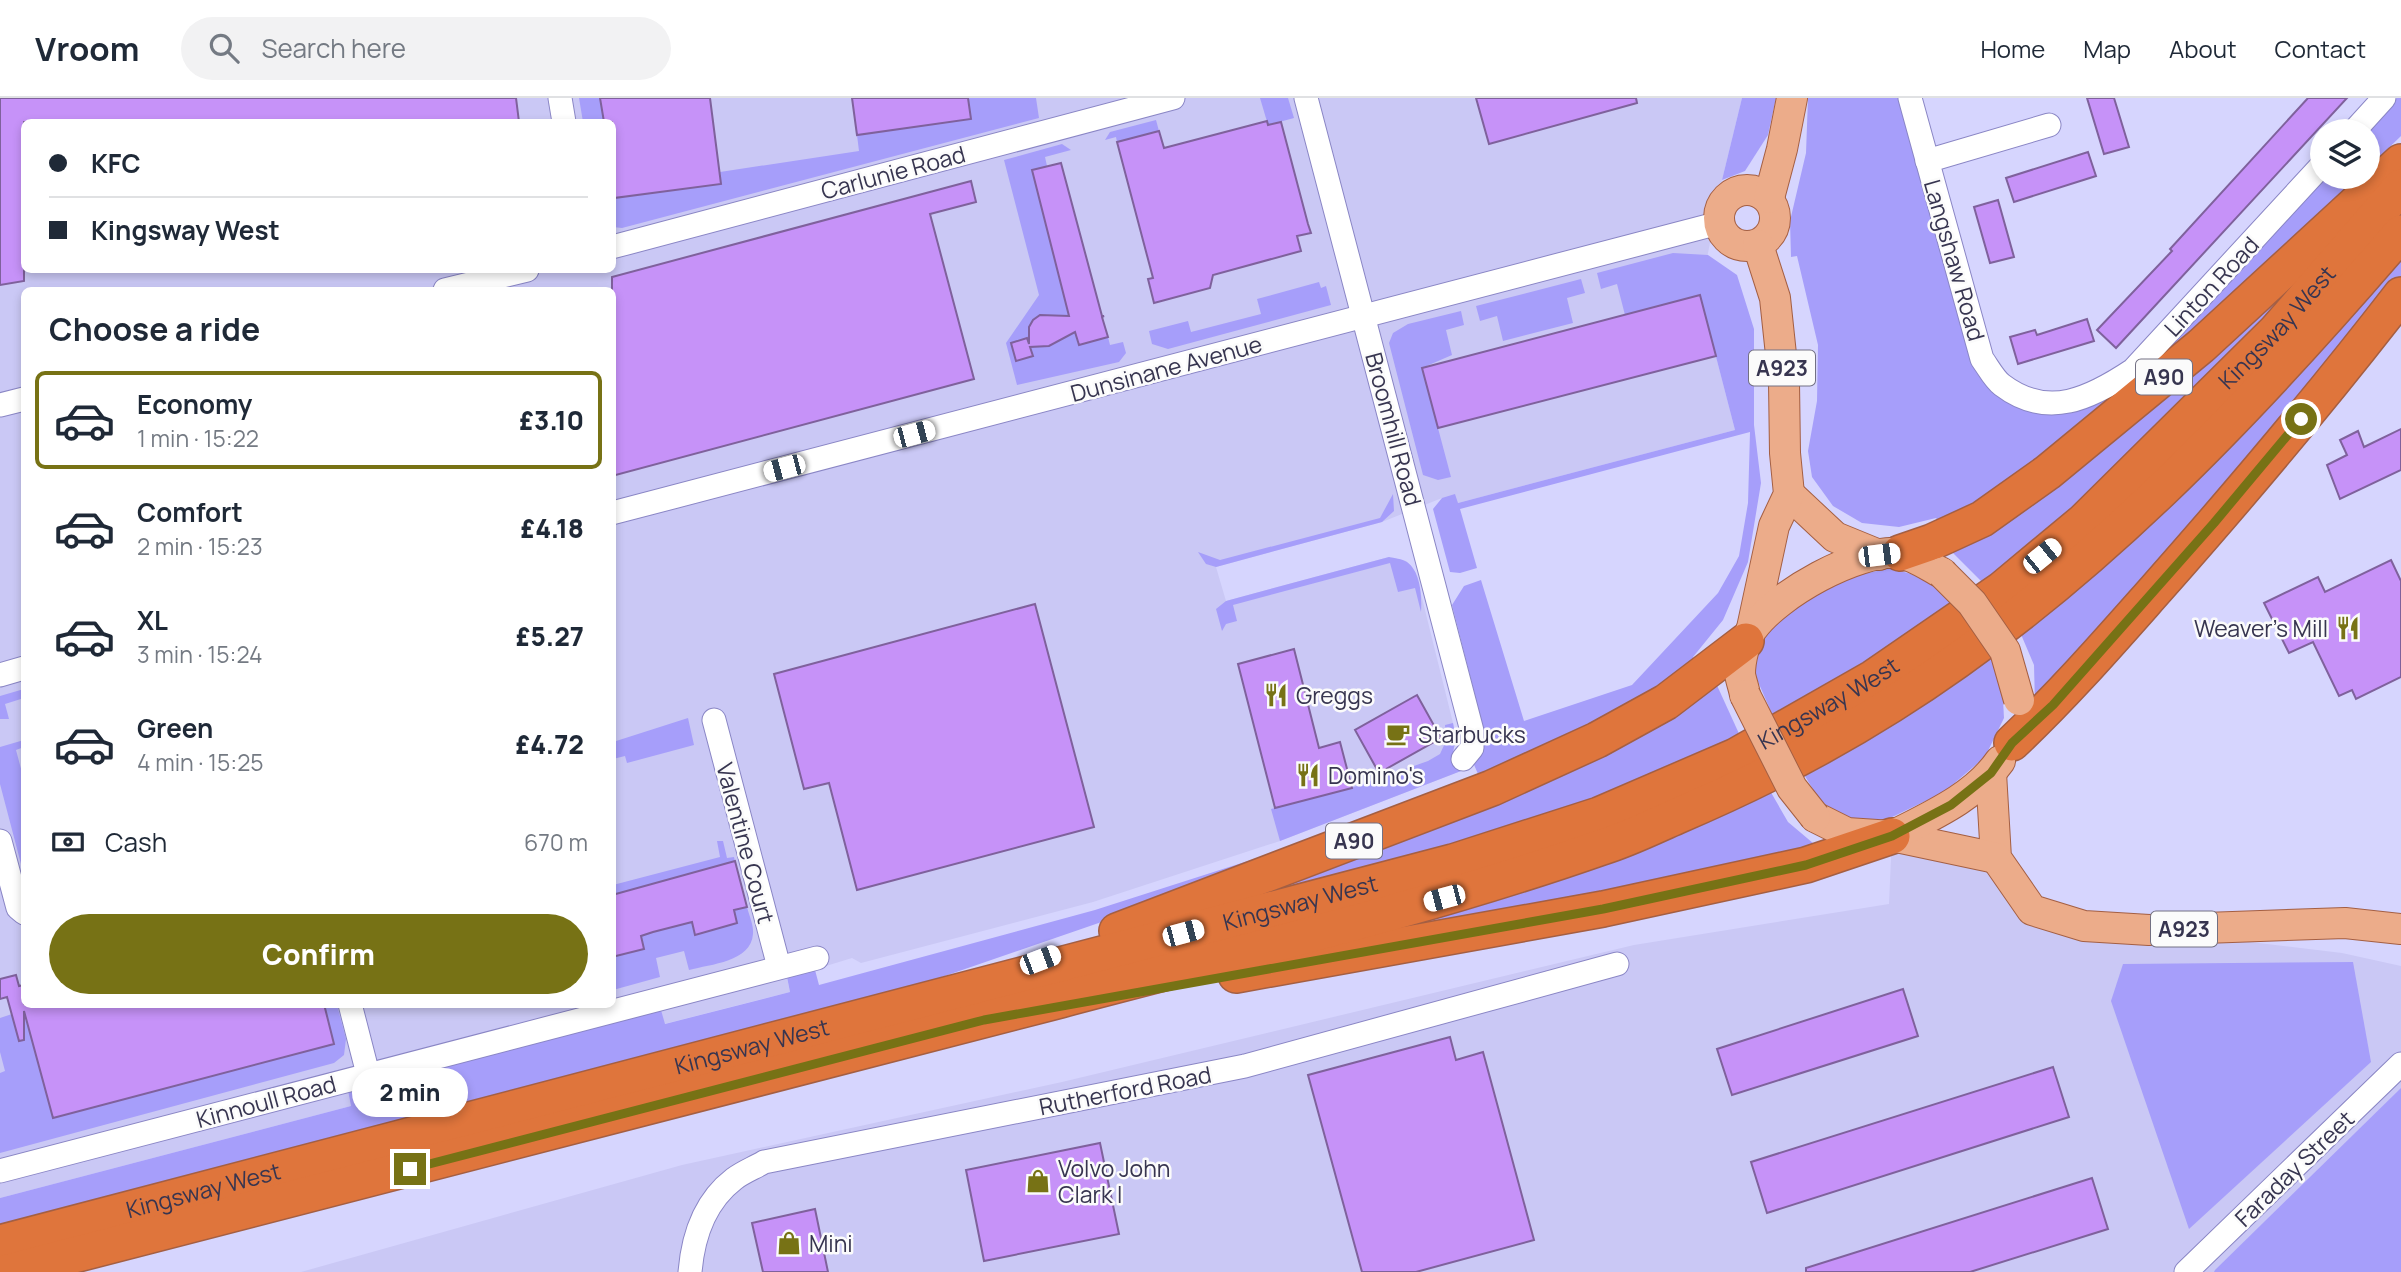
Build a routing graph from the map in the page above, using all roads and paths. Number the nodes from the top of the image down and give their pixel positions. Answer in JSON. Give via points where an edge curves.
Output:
{"nodes":[{"id":1,"x":560,"y":98,"type":"edge"},
{"id":2,"x":1173,"y":98,"type":"edge"},
{"id":3,"x":1306,"y":98,"type":"edge"},
{"id":4,"x":1792,"y":98,"type":"edge"},
{"id":5,"x":1910,"y":98,"type":"edge"},
{"id":6,"x":2384,"y":98,"type":"edge"},
{"id":7,"x":564,"y":119,"type":"edge"},
{"id":8,"x":2365,"y":119,"type":"edge"},
{"id":9,"x":2049,"y":124,"type":"dead end"},
{"id":10,"x":1927,"y":161,"type":"junction"},
{"id":11,"x":2401,"y":162,"type":"edge"},
{"id":12,"x":2310,"y":178,"type":"edge"},
{"id":13,"x":2401,"y":187,"type":"edge"},
{"id":14,"x":1769,"y":198,"type":"junction"},
{"id":15,"x":1719,"y":223,"type":"junction"},
{"id":16,"x":2401,"y":233,"type":"edge"},
{"id":17,"x":1758,"y":244,"type":"junction"},
{"id":18,"x":616,"y":246,"type":"edge"},
{"id":19,"x":515,"y":273,"type":"edge"},
{"id":20,"x":457,"y":287,"type":"edge"},
{"id":21,"x":2401,"y":295,"type":"edge"},
{"id":22,"x":1364,"y":316,"type":"junction"},
{"id":23,"x":1982,"y":359,"type":"joint"},
{"id":24,"x":21,"y":400,"type":"edge"},
{"id":25,"x":0,"y":405,"type":"edge"},
{"id":26,"x":1789,"y":494,"type":"junction"},
{"id":27,"x":616,"y":512,"type":"edge"},
{"id":28,"x":1889,"y":554,"type":"junction"},
{"id":29,"x":1749,"y":635,"type":"junction"},
{"id":30,"x":21,"y":669,"type":"edge"},
{"id":31,"x":0,"y":674,"type":"edge"},
{"id":32,"x":714,"y":720,"type":"dead end"},
{"id":33,"x":2012,"y":743,"type":"junction"},
{"id":34,"x":1463,"y":759,"type":"dead end"},
{"id":35,"x":1991,"y":773,"type":"junction"},
{"id":36,"x":1892,"y":836,"type":"junction"},
{"id":37,"x":0,"y":841,"type":"edge"},
{"id":38,"x":1996,"y":858,"type":"junction"},
{"id":39,"x":21,"y":911,"type":"edge"},
{"id":40,"x":2401,"y":929,"type":"edge"},
{"id":41,"x":817,"y":958,"type":"dead end"},
{"id":42,"x":1618,"y":964,"type":"dead end"},
{"id":43,"x":779,"y":968,"type":"junction"},
{"id":44,"x":940,"y":998,"type":"junction"},
{"id":45,"x":616,"y":1003,"type":"edge"},
{"id":46,"x":351,"y":1008,"type":"edge"},
{"id":47,"x":593,"y":1008,"type":"edge"},
{"id":48,"x":570,"y":1013,"type":"edge"},
{"id":49,"x":984,"y":1020,"type":"junction"},
{"id":50,"x":2401,"y":1064,"type":"edge"},
{"id":51,"x":368,"y":1074,"type":"junction"},
{"id":52,"x":0,"y":1171,"type":"edge"},
{"id":53,"x":0,"y":1243,"type":"edge"},
{"id":54,"x":8,"y":1272,"type":"edge"},
{"id":55,"x":690,"y":1272,"type":"edge"},
{"id":56,"x":2186,"y":1272,"type":"edge"}],
"edges":[{"from":1,"to":7,"type":"street"},
{"from":2,"to":18,"type":"street","name":"Carlunie Road"},
{"from":3,"to":22,"type":"street","name":"Broomhill Road"},
{"from":4,"to":14,"type":"main road"},
{"from":5,"to":10,"type":"street","name":"Langshaw Road"},
{"from":6,"to":8,"type":"street"},
{"from":9,"to":10,"type":"street","name":"Langshaw Road"},
{"from":10,"to":23,"type":"street","name":"Langshaw Road"},
{"from":11,"to":28,"type":"highway","number":"A90","via":[[2201,346],[2048,472],[1982,519],[1931,542]]},
{"from":12,"to":23,"type":"street","name":"Linton Road","via":[[2133,370],[2099,392],[2062,403],[2030,402],[2000,384]]},
{"from":13,"to":44,"type":"highway","name":"Kingsway West","number":"A90","via":[[2276,331],[2084,521],[2001,590],[1873,678],[1736,757],[1599,815],[1452,862]]},
{"from":14,"to":15,"type":"main road","via":[[1753,190],[1735,192],[1722,205]]},
{"from":14,"to":17,"type":"main road","via":[[1775,224],[1772,233]]},
{"from":15,"to":17,"type":"main road","via":[[1738,245]]},
{"from":15,"to":22,"type":"street","name":"Dunsinane Avenue"},
{"from":16,"to":49,"type":"highway","name":"Kingsway West","via":[[2239,414],[2118,532],[2017,618],[1890,706],[1748,786],[1608,845],[1444,898]]},
{"from":17,"to":26,"type":"main road","number":"A923","via":[[1775,298]]},
{"from":19,"to":20,"type":"street"},
{"from":21,"to":33,"type":"highway","via":[[2214,523],[2053,705]]},
{"from":22,"to":27,"type":"street","name":"Dunsinane Avenue"},
{"from":22,"to":34,"type":"street","name":"Broomhill Road","via":[[1472,731],[1472,748]]},
{"from":24,"to":25,"type":"street"},
{"from":26,"to":28,"type":"main road","via":[[1835,537]]},
{"from":26,"to":29,"type":"main road","via":[[1774,526]]},
{"from":28,"to":29,"type":"main road","via":[[1841,566],[1807,582],[1778,603]]},
{"from":28,"to":33,"type":"main road","bridge":true,"via":[[1942,573],[1972,603],[2005,651],[2019,700]]},
{"from":29,"to":36,"type":"main road","bridge":true,"via":[[1740,674],[1745,695],[1792,788],[1815,817],[1847,833]]},
{"from":29,"to":44,"type":"highway","number":"A90","via":[[1666,702],[1492,788]]},
{"from":30,"to":31,"type":"street"},
{"from":32,"to":43,"type":"street","name":"Valentine Court"},
{"from":33,"to":35,"type":"main road"},
{"from":35,"to":36,"type":"main road","via":[[1951,805]]},
{"from":35,"to":38,"type":"main road"},
{"from":36,"to":38,"type":"main road"},
{"from":36,"to":49,"type":"highway","via":[[1806,865],[1603,909]]},
{"from":37,"to":39,"type":"street"},
{"from":38,"to":40,"type":"main road","number":"A923","via":[[2032,910],[2084,926],[2149,930],[2345,923]]},
{"from":41,"to":43,"type":"street","name":"Kinnoull Road"},
{"from":42,"to":55,"type":"street","name":"Rutherford Road","via":[[1245,1066],[764,1162],[734,1179],[699,1222]]},
{"from":43,"to":45,"type":"street","name":"Kinnoull Road"},
{"from":44,"to":53,"type":"highway","name":"Kingsway West","number":"A90"},
{"from":46,"to":51,"type":"street"},
{"from":47,"to":48,"type":"street","name":"Kinnoull Road"},
{"from":48,"to":51,"type":"street","name":"Kinnoull Road"},
{"from":49,"to":54,"type":"highway","name":"Kingsway West"},
{"from":50,"to":56,"type":"street","name":"Faraday Street"},
{"from":51,"to":52,"type":"street","name":"Kinnoull Road"}]}
